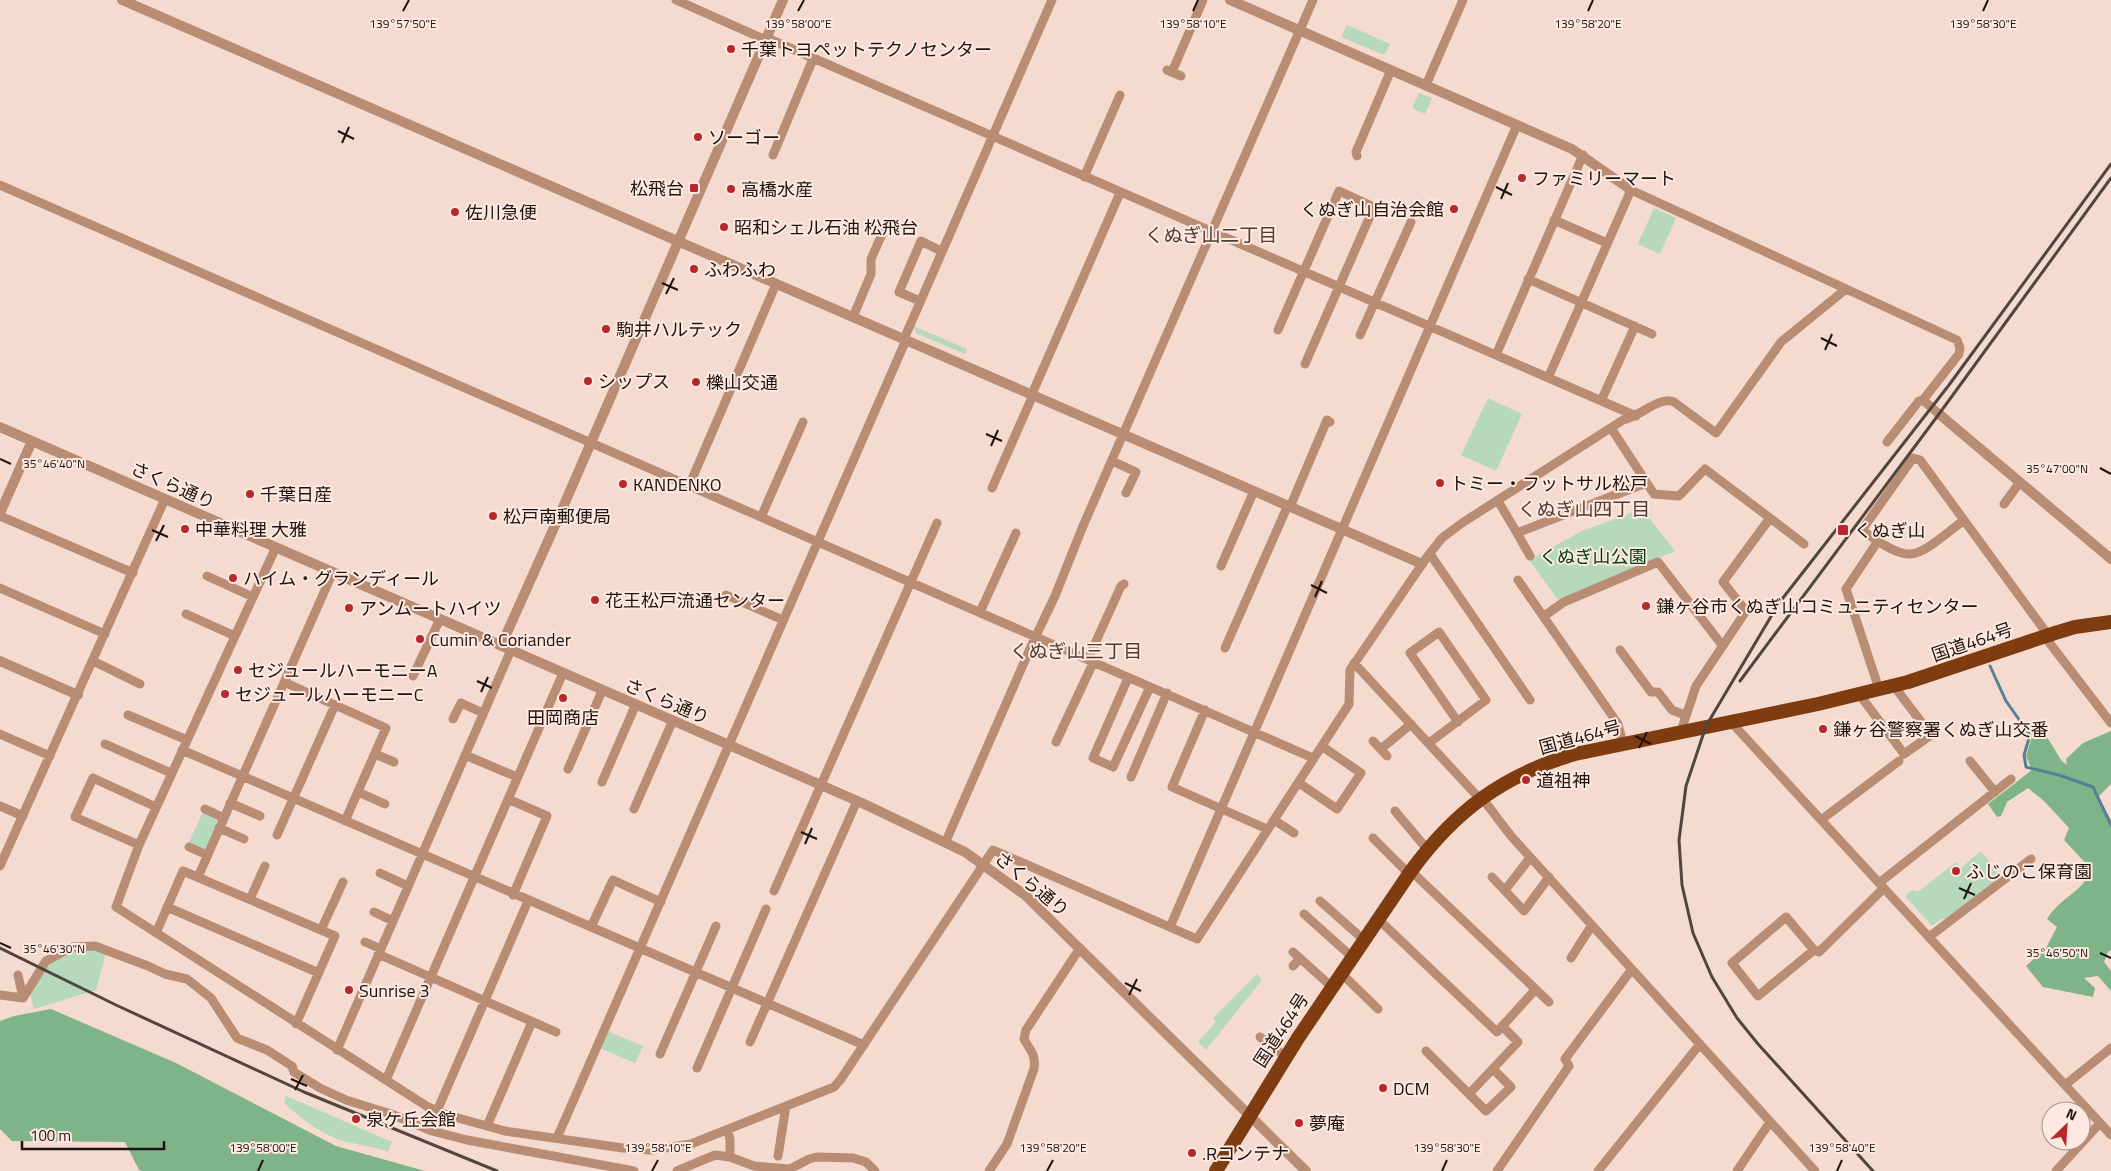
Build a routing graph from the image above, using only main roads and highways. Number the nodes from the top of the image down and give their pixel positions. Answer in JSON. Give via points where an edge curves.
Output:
{"nodes":[{"id":1,"x":2111,"y":622,"type":"edge"},
{"id":2,"x":1216,"y":1171,"type":"edge"}],
"edges":[{"from":1,"to":2,"type":"highway","name":"国道464号","via":[[2075,627],[1894,686],[1554,760],[1511,780],[1454,819],[1427,849],[1341,973]]}]}
